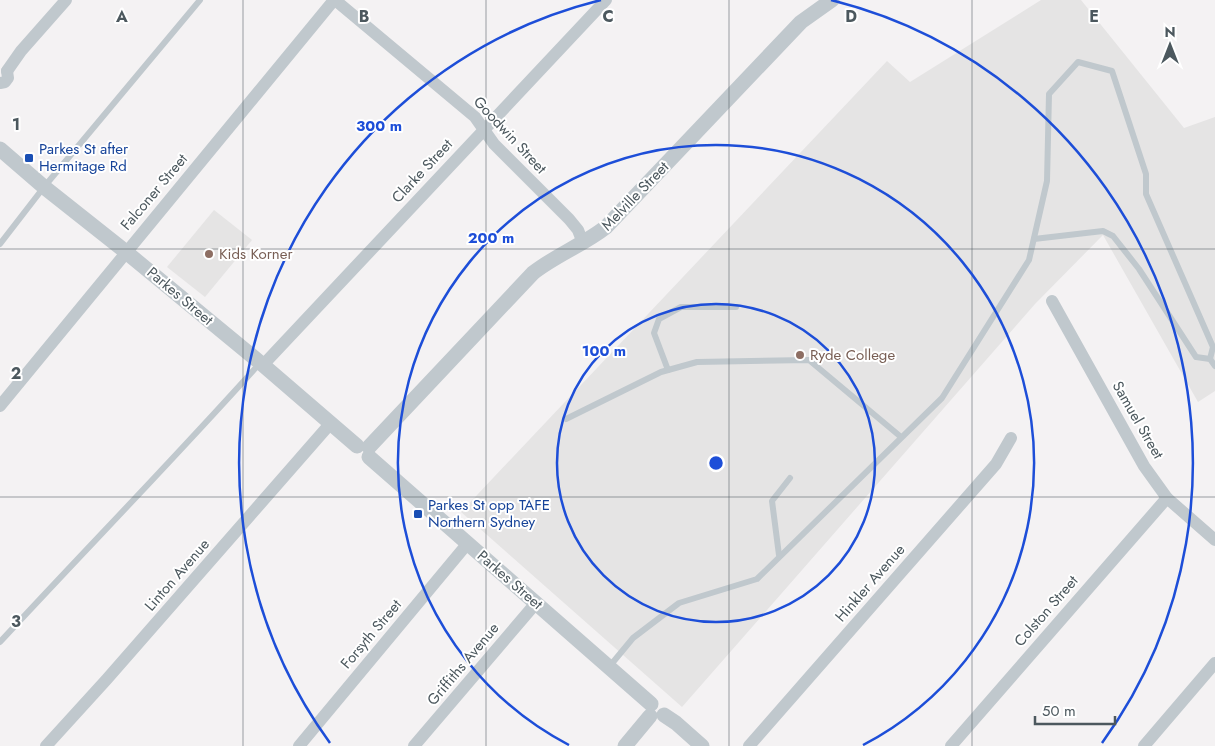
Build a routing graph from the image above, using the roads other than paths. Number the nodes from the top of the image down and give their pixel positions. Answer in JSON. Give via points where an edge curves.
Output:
{"nodes":[{"id":1,"x":66,"y":0,"type":"edge"},
{"id":2,"x":200,"y":0,"type":"edge"},
{"id":3,"x":334,"y":0,"type":"edge"},
{"id":4,"x":606,"y":0,"type":"edge"},
{"id":5,"x":832,"y":0,"type":"edge"},
{"id":6,"x":4,"y":70,"type":"edge"},
{"id":7,"x":0,"y":83,"type":"edge"},
{"id":8,"x":484,"y":129,"type":"junction"},
{"id":9,"x":0,"y":149,"type":"edge"},
{"id":10,"x":44,"y":188,"type":"junction"},
{"id":11,"x":1034,"y":239,"type":"junction"},
{"id":12,"x":583,"y":243,"type":"junction"},
{"id":13,"x":0,"y":244,"type":"edge"},
{"id":14,"x":126,"y":252,"type":"junction"},
{"id":15,"x":1052,"y":301,"type":"dead end"},
{"id":16,"x":736,"y":307,"type":"dead end"},
{"id":17,"x":1210,"y":359,"type":"junction"},
{"id":18,"x":262,"y":364,"type":"junction"},
{"id":19,"x":1215,"y":366,"type":"edge"},
{"id":20,"x":668,"y":370,"type":"junction"},
{"id":21,"x":0,"y":406,"type":"edge"},
{"id":22,"x":566,"y":419,"type":"dead end"},
{"id":23,"x":330,"y":424,"type":"junction"},
{"id":24,"x":901,"y":437,"type":"junction"},
{"id":25,"x":1011,"y":438,"type":"dead end"},
{"id":26,"x":365,"y":450,"type":"junction"},
{"id":27,"x":790,"y":478,"type":"dead end"},
{"id":28,"x":1167,"y":498,"type":"junction"},
{"id":29,"x":1215,"y":540,"type":"edge"},
{"id":30,"x":468,"y":543,"type":"junction"},
{"id":31,"x":779,"y":555,"type":"junction"},
{"id":32,"x":536,"y":603,"type":"junction"},
{"id":33,"x":0,"y":642,"type":"edge"},
{"id":34,"x":1215,"y":662,"type":"edge"},
{"id":35,"x":609,"y":667,"type":"junction"},
{"id":36,"x":655,"y":712,"type":"junction"},
{"id":37,"x":46,"y":746,"type":"edge"},
{"id":38,"x":299,"y":746,"type":"edge"},
{"id":39,"x":414,"y":746,"type":"edge"},
{"id":40,"x":625,"y":746,"type":"edge"},
{"id":41,"x":702,"y":746,"type":"edge"},
{"id":42,"x":749,"y":746,"type":"edge"},
{"id":43,"x":951,"y":746,"type":"edge"},
{"id":44,"x":1144,"y":746,"type":"edge"}],
"edges":[{"from":1,"to":6,"type":"street"},
{"from":2,"to":10,"type":"lane"},
{"from":3,"to":8,"type":"street","name":"Goodwin Street","via":[[462,106]]},
{"from":3,"to":14,"type":"street","name":"Falconer Street"},
{"from":4,"to":8,"type":"street","name":"Clarke Street"},
{"from":5,"to":12,"type":"street","name":"Melville Street","via":[[801,22],[606,227]]},
{"from":6,"to":7,"type":"street","via":[[7,81]]},
{"from":8,"to":12,"type":"street","name":"Goodwin Street","via":[[494,144],[569,219]]},
{"from":8,"to":18,"type":"street","name":"Clarke Street"},
{"from":9,"to":10,"type":"street","name":"Parkes Street"},
{"from":10,"to":13,"type":"lane"},
{"from":10,"to":14,"type":"street","name":"Parkes Street"},
{"from":11,"to":17,"type":"lane","via":[[1103,231],[1113,236],[1196,357]]},
{"from":11,"to":17,"type":"lane","via":[[1047,181],[1049,94],[1078,62],[1112,70],[1146,174],[1146,194],[1213,347]]},
{"from":11,"to":24,"type":"lane","via":[[1029,260],[942,398]]},
{"from":12,"to":26,"type":"street","name":"Melville Street","via":[[556,256],[533,273]]},
{"from":14,"to":18,"type":"street","name":"Parkes Street"},
{"from":14,"to":21,"type":"street","name":"Falconer Street"},
{"from":15,"to":28,"type":"street","name":"Samuel Street","via":[[1144,466]]},
{"from":16,"to":20,"type":"lane","via":[[681,307],[659,319],[654,334]]},
{"from":17,"to":19,"type":"lane"},
{"from":18,"to":23,"type":"street","name":"Parkes Street"},
{"from":18,"to":33,"type":"lane"},
{"from":20,"to":22,"type":"lane"},
{"from":20,"to":24,"type":"lane","via":[[697,362],[809,360]]},
{"from":23,"to":26,"type":"street","name":"Parkes Street"},
{"from":23,"to":37,"type":"street","name":"Linton Avenue"},
{"from":24,"to":31,"type":"lane"},
{"from":25,"to":42,"type":"street","name":"Hinkler Avenue","via":[[996,464]]},
{"from":26,"to":30,"type":"street","name":"Parkes Street"},
{"from":27,"to":31,"type":"lane","via":[[772,501]]},
{"from":28,"to":29,"type":"street","name":"Samuel Street"},
{"from":28,"to":43,"type":"street","name":"Colston Street"},
{"from":30,"to":32,"type":"street","name":"Parkes Street"},
{"from":30,"to":38,"type":"street","name":"Forsyth Street"},
{"from":31,"to":35,"type":"lane","via":[[757,579],[678,603],[633,638]]},
{"from":32,"to":35,"type":"street","name":"Parkes Street"},
{"from":32,"to":39,"type":"street","name":"Griffiths Avenue"},
{"from":34,"to":44,"type":"street"},
{"from":35,"to":36,"type":"street","name":"Parkes Street"},
{"from":36,"to":40,"type":"street"},
{"from":36,"to":41,"type":"street","name":"Parkes Street","via":[[676,723]]}]}
